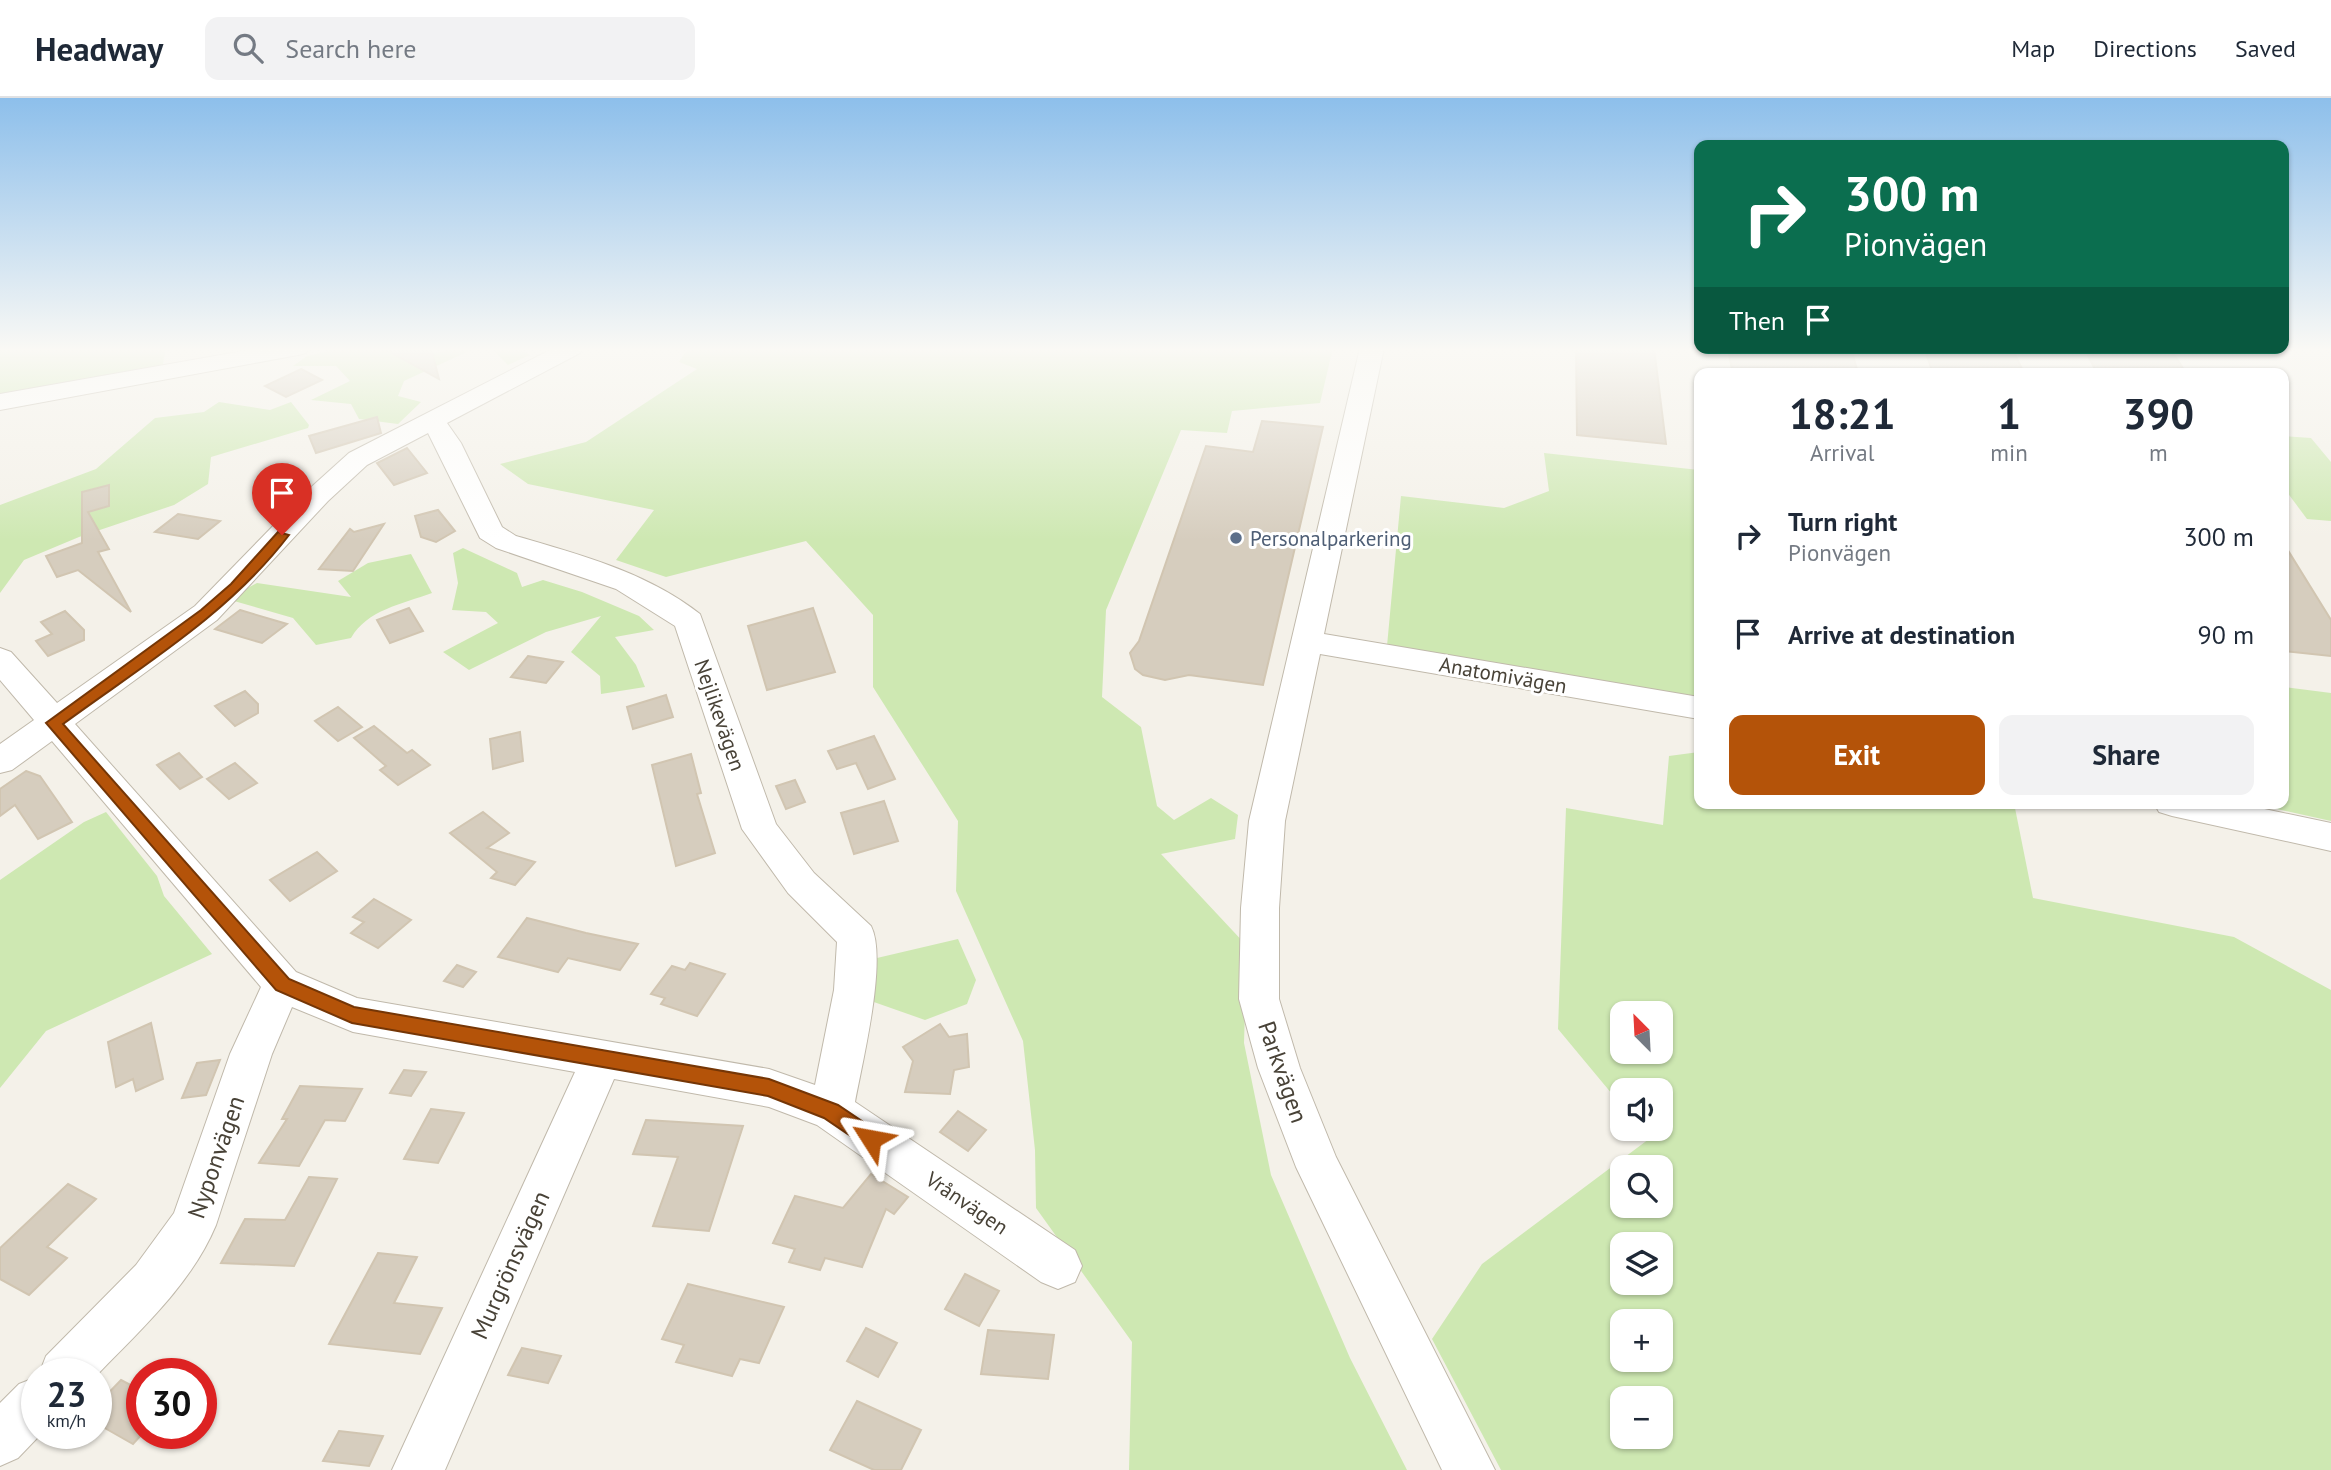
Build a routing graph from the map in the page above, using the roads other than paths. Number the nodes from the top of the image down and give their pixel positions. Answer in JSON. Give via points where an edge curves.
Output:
{"nodes":[{"id":1,"x":452,"y":412,"type":"edge"},
{"id":2,"x":1358,"y":412,"type":"edge"},
{"id":3,"x":433,"y":422,"type":"junction"},
{"id":4,"x":1307,"y":641,"type":"junction"},
{"id":5,"x":0,"y":659,"type":"edge"},
{"id":6,"x":1694,"y":707,"type":"edge"},
{"id":7,"x":54,"y":723,"type":"junction"},
{"id":8,"x":0,"y":761,"type":"edge"},
{"id":9,"x":2200,"y":809,"type":"edge"},
{"id":10,"x":2331,"y":837,"type":"edge"},
{"id":11,"x":282,"y":984,"type":"junction"},
{"id":12,"x":602,"y":1059,"type":"junction"},
{"id":13,"x":831,"y":1111,"type":"junction"},
{"id":14,"x":1058,"y":1266,"type":"dead end"},
{"id":15,"x":79,"y":1358,"type":"edge"},
{"id":16,"x":21,"y":1418,"type":"edge"},
{"id":17,"x":0,"y":1440,"type":"edge"},
{"id":18,"x":418,"y":1470,"type":"edge"},
{"id":19,"x":1469,"y":1470,"type":"edge"}],
"edges":[{"from":1,"to":3,"type":"street"},
{"from":2,"to":4,"type":"street","name":"Parkvägen"},
{"from":3,"to":7,"type":"street","via":[[358,459],[329,482],[236,587]]},
{"from":3,"to":13,"type":"street","name":"Nejlikevägen","via":[[448,443],[490,533],[639,589],[669,603],[689,621],[760,829],[801,883],[856,937],[854,990]]},
{"from":4,"to":6,"type":"street","name":"Anatomivägen"},
{"from":4,"to":19,"type":"street","name":"Parkvägen","via":[[1267,821],[1259,999],[1279,1068],[1318,1167]]},
{"from":5,"to":7,"type":"street","name":"Vrånvägen"},
{"from":7,"to":8,"type":"street"},
{"from":7,"to":11,"type":"street","name":"Vrånvägen"},
{"from":9,"to":10,"type":"street"},
{"from":11,"to":12,"type":"street","name":"Vrånvägen","via":[[352,1015]]},
{"from":11,"to":15,"type":"street","name":"Nyponvägen","via":[[251,1054],[193,1225],[153,1282]]},
{"from":12,"to":13,"type":"street","name":"Vrånvägen","via":[[769,1088]]},
{"from":12,"to":18,"type":"street","name":"Murgrönsvägen"},
{"from":13,"to":14,"type":"street","name":"Vrånvägen"},
{"from":16,"to":17,"type":"street"}]}
